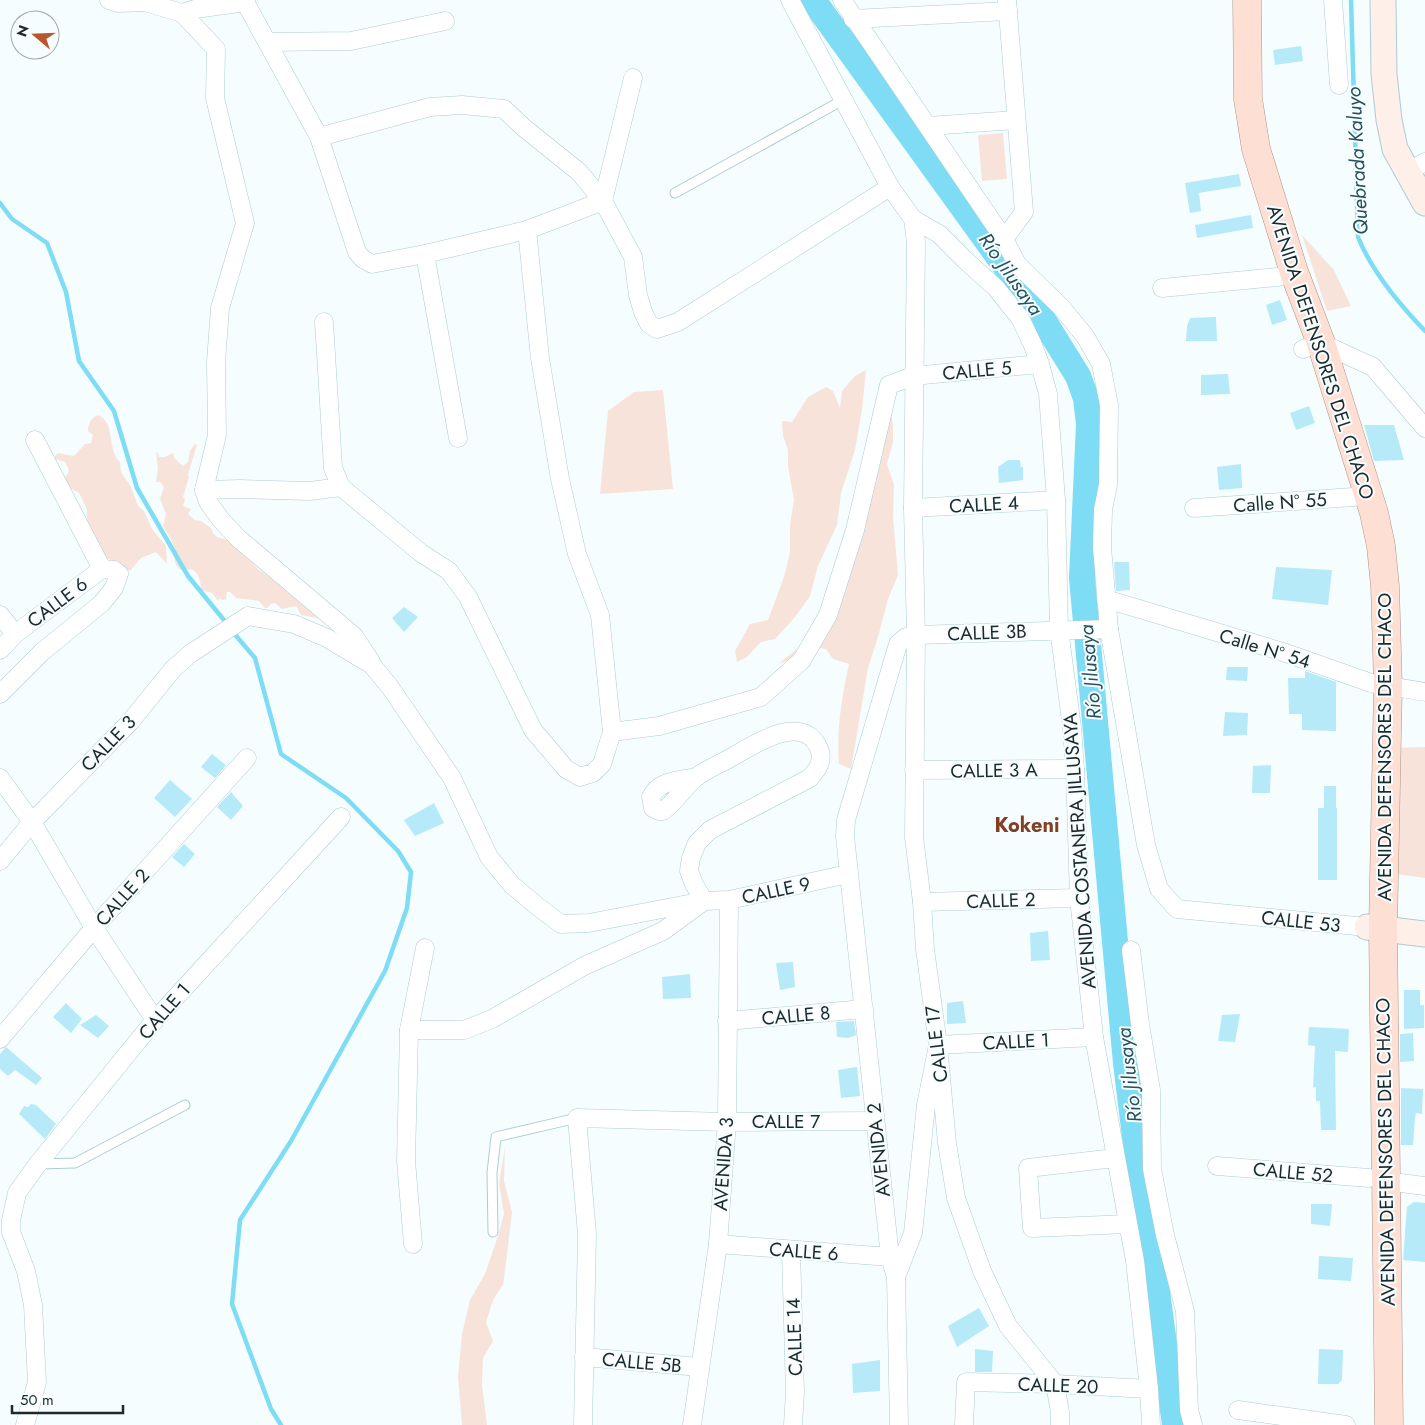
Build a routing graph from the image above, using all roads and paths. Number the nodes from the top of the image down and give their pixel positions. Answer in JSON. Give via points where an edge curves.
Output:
{"nodes":[{"id":1,"x":109,"y":0,"type":"edge"},
{"id":2,"x":790,"y":0,"type":"edge"},
{"id":3,"x":842,"y":0,"type":"edge"},
{"id":4,"x":1231,"y":0,"type":"edge"},
{"id":5,"x":1247,"y":0,"type":"edge"},
{"id":6,"x":1333,"y":0,"type":"edge"},
{"id":7,"x":1383,"y":0,"type":"edge"},
{"id":8,"x":245,"y":1,"type":"edge"},
{"id":9,"x":1007,"y":6,"type":"edge"},
{"id":10,"x":182,"y":13,"type":"junction"},
{"id":11,"x":853,"y":19,"type":"junction"},
{"id":12,"x":445,"y":21,"type":"dead end"},
{"id":13,"x":268,"y":42,"type":"junction"},
{"id":14,"x":633,"y":78,"type":"dead end"},
{"id":15,"x":1339,"y":85,"type":"dead end"},
{"id":16,"x":843,"y":100,"type":"junction"},
{"id":17,"x":1016,"y":120,"type":"junction"},
{"id":18,"x":928,"y":126,"type":"junction"},
{"id":19,"x":320,"y":137,"type":"junction"},
{"id":20,"x":1416,"y":167,"type":"edge"},
{"id":21,"x":890,"y":187,"type":"junction"},
{"id":22,"x":675,"y":193,"type":"dead end"},
{"id":23,"x":603,"y":201,"type":"junction"},
{"id":24,"x":1425,"y":203,"type":"edge"},
{"id":25,"x":913,"y":219,"type":"junction"},
{"id":26,"x":527,"y":230,"type":"junction"},
{"id":27,"x":1004,"y":239,"type":"junction"},
{"id":28,"x":426,"y":254,"type":"junction"},
{"id":29,"x":1286,"y":274,"type":"junction"},
{"id":30,"x":1162,"y":288,"type":"dead end"},
{"id":31,"x":324,"y":322,"type":"dead end"},
{"id":32,"x":1312,"y":346,"type":"junction"},
{"id":33,"x":1040,"y":364,"type":"junction"},
{"id":34,"x":913,"y":376,"type":"junction"},
{"id":35,"x":1425,"y":428,"type":"edge"},
{"id":36,"x":458,"y":438,"type":"dead end"},
{"id":37,"x":34,"y":440,"type":"dead end"},
{"id":38,"x":341,"y":487,"type":"junction"},
{"id":39,"x":204,"y":490,"type":"junction"},
{"id":40,"x":1360,"y":495,"type":"junction"},
{"id":41,"x":1056,"y":500,"type":"junction"},
{"id":42,"x":913,"y":508,"type":"junction"},
{"id":43,"x":1194,"y":508,"type":"dead end"},
{"id":44,"x":110,"y":572,"type":"junction"},
{"id":45,"x":1106,"y":599,"type":"junction"},
{"id":46,"x":0,"y":616,"type":"edge"},
{"id":47,"x":1102,"y":629,"type":"junction"},
{"id":48,"x":1066,"y":630,"type":"junction"},
{"id":49,"x":15,"y":634,"type":"junction"},
{"id":50,"x":916,"y":635,"type":"junction"},
{"id":51,"x":0,"y":650,"type":"edge"},
{"id":52,"x":372,"y":665,"type":"junction"},
{"id":53,"x":1379,"y":685,"type":"junction"},
{"id":54,"x":1425,"y":692,"type":"edge"},
{"id":55,"x":0,"y":694,"type":"edge"},
{"id":56,"x":612,"y":732,"type":"junction"},
{"id":57,"x":247,"y":758,"type":"dead end"},
{"id":58,"x":1075,"y":769,"type":"junction"},
{"id":59,"x":914,"y":770,"type":"junction"},
{"id":60,"x":697,"y":777,"type":"dead end"},
{"id":61,"x":0,"y":778,"type":"edge"},
{"id":62,"x":341,"y":817,"type":"dead end"},
{"id":63,"x":32,"y":822,"type":"junction"},
{"id":64,"x":0,"y":861,"type":"edge"},
{"id":65,"x":848,"y":874,"type":"junction"},
{"id":66,"x":1079,"y":898,"type":"junction"},
{"id":67,"x":729,"y":900,"type":"junction"},
{"id":68,"x":704,"y":901,"type":"junction"},
{"id":69,"x":922,"y":902,"type":"junction"},
{"id":70,"x":94,"y":928,"type":"junction"},
{"id":71,"x":1375,"y":928,"type":"junction"},
{"id":72,"x":1425,"y":934,"type":"edge"},
{"id":73,"x":424,"y":948,"type":"dead end"},
{"id":74,"x":1131,"y":950,"type":"dead end"},
{"id":75,"x":864,"y":1008,"type":"junction"},
{"id":76,"x":155,"y":1020,"type":"junction"},
{"id":77,"x":727,"y":1021,"type":"junction"},
{"id":78,"x":409,"y":1030,"type":"junction"},
{"id":79,"x":1094,"y":1037,"type":"junction"},
{"id":80,"x":0,"y":1039,"type":"edge"},
{"id":81,"x":938,"y":1045,"type":"junction"},
{"id":82,"x":185,"y":1105,"type":"dead end"},
{"id":83,"x":577,"y":1118,"type":"junction"},
{"id":84,"x":875,"y":1121,"type":"junction"},
{"id":85,"x":727,"y":1122,"type":"junction"},
{"id":86,"x":1115,"y":1158,"type":"junction"},
{"id":87,"x":37,"y":1164,"type":"junction"},
{"id":88,"x":1217,"y":1166,"type":"dead end"},
{"id":89,"x":1377,"y":1180,"type":"junction"},
{"id":90,"x":1425,"y":1186,"type":"edge"},
{"id":91,"x":1128,"y":1224,"type":"junction"},
{"id":92,"x":493,"y":1232,"type":"dead end"},
{"id":93,"x":413,"y":1244,"type":"dead end"},
{"id":94,"x":718,"y":1244,"type":"junction"},
{"id":95,"x":791,"y":1250,"type":"junction"},
{"id":96,"x":890,"y":1258,"type":"junction"},
{"id":97,"x":896,"y":1277,"type":"junction"},
{"id":98,"x":584,"y":1357,"type":"junction"},
{"id":99,"x":699,"y":1367,"type":"junction"},
{"id":100,"x":1055,"y":1384,"type":"junction"},
{"id":101,"x":1149,"y":1389,"type":"junction"},
{"id":102,"x":1238,"y":1410,"type":"dead end"},
{"id":103,"x":25,"y":1425,"type":"edge"},
{"id":104,"x":583,"y":1425,"type":"edge"},
{"id":105,"x":692,"y":1425,"type":"edge"},
{"id":106,"x":793,"y":1425,"type":"edge"},
{"id":107,"x":899,"y":1425,"type":"edge"},
{"id":108,"x":964,"y":1425,"type":"edge"},
{"id":109,"x":1060,"y":1425,"type":"edge"},
{"id":110,"x":1151,"y":1425,"type":"edge"},
{"id":111,"x":1193,"y":1425,"type":"edge"},
{"id":112,"x":1346,"y":1425,"type":"edge"},
{"id":113,"x":1373,"y":1425,"type":"edge"},
{"id":114,"x":1389,"y":1425,"type":"edge"}],
"edges":[{"from":1,"to":10,"type":"street","via":[[145,2]]},
{"from":2,"to":16,"type":"street"},
{"from":3,"to":11,"type":"street"},
{"from":4,"to":29,"type":"main road","via":[[1234,126],[1246,182]]},
{"from":5,"to":29,"type":"main road","name":"AVENIDA DEFENSORES DEL CHACO","via":[[1248,98],[1256,149]]},
{"from":6,"to":15,"type":"street"},
{"from":7,"to":20,"type":"main road","via":[[1384,74],[1389,120],[1395,149]]},
{"from":8,"to":10,"type":"street"},
{"from":8,"to":13,"type":"street"},
{"from":9,"to":11,"type":"street"},
{"from":9,"to":17,"type":"street"},
{"from":10,"to":39,"type":"street","via":[[216,49],[215,98],[245,223],[220,308],[216,362],[217,435]]},
{"from":11,"to":18,"type":"street"},
{"from":12,"to":13,"type":"street","via":[[351,41]]},
{"from":13,"to":19,"type":"street"},
{"from":14,"to":23,"type":"street"},
{"from":16,"to":21,"type":"street"},
{"from":16,"to":22,"type":"lane"},
{"from":17,"to":18,"type":"street"},
{"from":17,"to":27,"type":"street","via":[[1024,212]]},
{"from":18,"to":27,"type":"street"},
{"from":19,"to":23,"type":"street","via":[[430,107],[462,105],[504,109],[579,172]]},
{"from":19,"to":28,"type":"street","via":[[357,252],[363,259],[372,264]]},
{"from":20,"to":24,"type":"main road"},
{"from":21,"to":23,"type":"street","via":[[678,322],[657,329],[649,324],[643,312],[633,257]]},
{"from":21,"to":25,"type":"street"},
{"from":23,"to":26,"type":"street"},
{"from":25,"to":33,"type":"street","name":"AVENIDA COSTANERA JILLUSAYA","via":[[939,234],[996,288],[1020,318]]},
{"from":25,"to":34,"type":"street","name":"CALLE 17","via":[[916,242]]},
{"from":26,"to":28,"type":"street"},
{"from":26,"to":56,"type":"street","via":[[540,358],[560,480],[577,554],[600,615]]},
{"from":27,"to":45,"type":"street","via":[[1016,264],[1086,336],[1101,364],[1109,404],[1108,485],[1102,547]]},
{"from":28,"to":36,"type":"street"},
{"from":29,"to":30,"type":"street"},
{"from":29,"to":32,"type":"main road","name":"AVENIDA DEFENSORES DEL CHACO"},
{"from":31,"to":38,"type":"street","via":[[333,468]]},
{"from":32,"to":35,"type":"street","via":[[1373,367]]},
{"from":32,"to":40,"type":"main road","name":"AVENIDA DEFENSORES DEL CHACO"},
{"from":33,"to":34,"type":"street","name":"CALLE 5"},
{"from":33,"to":41,"type":"street","name":"AVENIDA COSTANERA JILLUSAYA","via":[[1048,394]]},
{"from":34,"to":42,"type":"street","name":"CALLE 17"},
{"from":34,"to":56,"type":"street","name":"CALLE 5","via":[[889,385],[843,568],[828,615],[802,660],[761,697],[659,726]]},
{"from":37,"to":44,"type":"street"},
{"from":38,"to":39,"type":"street","via":[[310,491]]},
{"from":38,"to":56,"type":"street","via":[[421,553],[449,571],[468,597],[533,730],[566,769],[580,777],[593,773],[602,764]]},
{"from":39,"to":52,"type":"street","via":[[208,502],[238,538],[354,636]]},
{"from":40,"to":43,"type":"street","name":"Calle Nº 55"},
{"from":40,"to":53,"type":"main road","name":"AVENIDA DEFENSORES DEL CHACO","via":[[1374,513],[1385,586]]},
{"from":41,"to":42,"type":"street","name":"CALLE 4"},
{"from":41,"to":48,"type":"street","name":"AVENIDA COSTANERA JILLUSAYA"},
{"from":42,"to":50,"type":"street","name":"CALLE 17"},
{"from":44,"to":49,"type":"street","name":"CALLE 6"},
{"from":44,"to":55,"type":"street","via":[[114,588],[102,602],[42,652]]},
{"from":45,"to":47,"type":"street"},
{"from":45,"to":53,"type":"street","name":"Calle Nº 54","via":[[1283,652]]},
{"from":46,"to":49,"type":"street"},
{"from":47,"to":48,"type":"street","name":"CALLE 3B"},
{"from":47,"to":71,"type":"street","name":"CALLE 53","via":[[1146,845],[1159,888],[1177,908]]},
{"from":48,"to":50,"type":"street","name":"CALLE 3B"},
{"from":48,"to":58,"type":"street","name":"AVENIDA COSTANERA JILLUSAYA"},
{"from":49,"to":51,"type":"street","name":"CALLE 6"},
{"from":50,"to":59,"type":"street","name":"CALLE 17"},
{"from":50,"to":65,"type":"street","name":"AVENIDA 2","via":[[906,637],[898,644],[846,820]]},
{"from":52,"to":63,"type":"street","name":"CALLE 3","via":[[327,638],[294,624],[248,616],[173,669],[130,722]]},
{"from":52,"to":68,"type":"street","name":"CALLE 9","via":[[452,778],[489,857],[512,885],[561,924]]},
{"from":53,"to":54,"type":"street","name":"Calle Nº 54"},
{"from":53,"to":71,"type":"main road","name":"AVENIDA DEFENSORES DEL CHACO"},
{"from":57,"to":70,"type":"street","name":"CALLE 2"},
{"from":58,"to":59,"type":"street","name":"CALLE 3 A"},
{"from":58,"to":66,"type":"street","name":"AVENIDA COSTANERA JILLUSAYA"},
{"from":59,"to":69,"type":"street","name":"CALLE 17","via":[[914,836]]},
{"from":60,"to":68,"type":"street","via":[[776,734],[808,735],[822,758],[810,778],[710,830],[696,843],[689,871]]},
{"from":61,"to":63,"type":"street"},
{"from":62,"to":76,"type":"street","name":"CALLE 1"},
{"from":63,"to":64,"type":"street","name":"CALLE 3"},
{"from":63,"to":70,"type":"street"},
{"from":65,"to":67,"type":"street","name":"CALLE 9"},
{"from":65,"to":75,"type":"street","name":"AVENIDA 2"},
{"from":66,"to":69,"type":"street","name":"CALLE 2"},
{"from":66,"to":79,"type":"street","name":"AVENIDA COSTANERA JILLUSAYA"},
{"from":67,"to":68,"type":"street","name":"CALLE 9"},
{"from":67,"to":77,"type":"street","name":"AVENIDA 3"},
{"from":68,"to":78,"type":"street","via":[[663,931],[584,966],[492,1019],[464,1030]]},
{"from":69,"to":81,"type":"street","name":"CALLE 17"},
{"from":70,"to":76,"type":"street"},
{"from":70,"to":80,"type":"street","name":"CALLE 2"},
{"from":71,"to":72,"type":"main road","name":"CALLE 53"},
{"from":71,"to":89,"type":"main road","name":"AVENIDA DEFENSORES DEL CHACO"},
{"from":73,"to":78,"type":"street"},
{"from":74,"to":111,"type":"street","via":[[1151,1090],[1152,1169],[1185,1311],[1189,1410]]},
{"from":75,"to":77,"type":"street","name":"CALLE 8"},
{"from":75,"to":84,"type":"street","name":"AVENIDA 2"},
{"from":76,"to":87,"type":"street","name":"CALLE 1"},
{"from":77,"to":85,"type":"street","name":"AVENIDA 3"},
{"from":78,"to":93,"type":"street","via":[[406,1162]]},
{"from":79,"to":81,"type":"street","name":"CALLE 1"},
{"from":79,"to":86,"type":"street","name":"AVENIDA COSTANERA JILLUSAYA"},
{"from":81,"to":97,"type":"street","via":[[926,1105],[913,1233]]},
{"from":81,"to":100,"type":"street","name":"CALLE 17","via":[[947,1143],[956,1198],[982,1271],[1008,1326]]},
{"from":82,"to":87,"type":"lane","via":[[75,1163]]},
{"from":83,"to":85,"type":"street","name":"CALLE 7"},
{"from":83,"to":92,"type":"lane","via":[[496,1138],[492,1173]]},
{"from":83,"to":98,"type":"street","via":[[587,1234]]},
{"from":84,"to":85,"type":"street","name":"CALLE 7"},
{"from":84,"to":96,"type":"street","name":"AVENIDA 2"},
{"from":85,"to":94,"type":"street","name":"AVENIDA 3"},
{"from":86,"to":91,"type":"street","name":"AVENIDA COSTANERA JILLUSAYA"},
{"from":86,"to":91,"type":"street","via":[[1028,1168],[1032,1228]]},
{"from":87,"to":103,"type":"street","name":"CALLE 1","via":[[17,1193],[11,1220],[11,1232],[26,1271],[33,1306],[37,1382]]},
{"from":88,"to":89,"type":"street","name":"CALLE 52"},
{"from":89,"to":90,"type":"street","name":"CALLE 52"},
{"from":89,"to":113,"type":"main road","name":"AVENIDA DEFENSORES DEL CHACO"},
{"from":89,"to":114,"type":"main road","name":"AVENIDA DEFENSORES DEL CHACO"},
{"from":91,"to":101,"type":"street","name":"AVENIDA COSTANERA JILLUSAYA"},
{"from":94,"to":95,"type":"street","name":"CALLE 6"},
{"from":94,"to":99,"type":"street","name":"AVENIDA 3"},
{"from":95,"to":96,"type":"street","name":"CALLE 6"},
{"from":95,"to":106,"type":"street","name":"CALLE 14"},
{"from":96,"to":97,"type":"street","name":"AVENIDA 2"},
{"from":97,"to":107,"type":"street","name":"AVENIDA 2"},
{"from":98,"to":99,"type":"street","name":"CALLE 5B"},
{"from":98,"to":104,"type":"street"},
{"from":99,"to":105,"type":"street","name":"AVENIDA 3"},
{"from":100,"to":101,"type":"street","name":"CALLE 20"},
{"from":100,"to":108,"type":"street","name":"CALLE 20","via":[[966,1382]]},
{"from":100,"to":109,"type":"street","name":"CALLE 17"},
{"from":101,"to":110,"type":"street","name":"AVENIDA COSTANERA JILLUSAYA"},
{"from":102,"to":112,"type":"street"}]}
